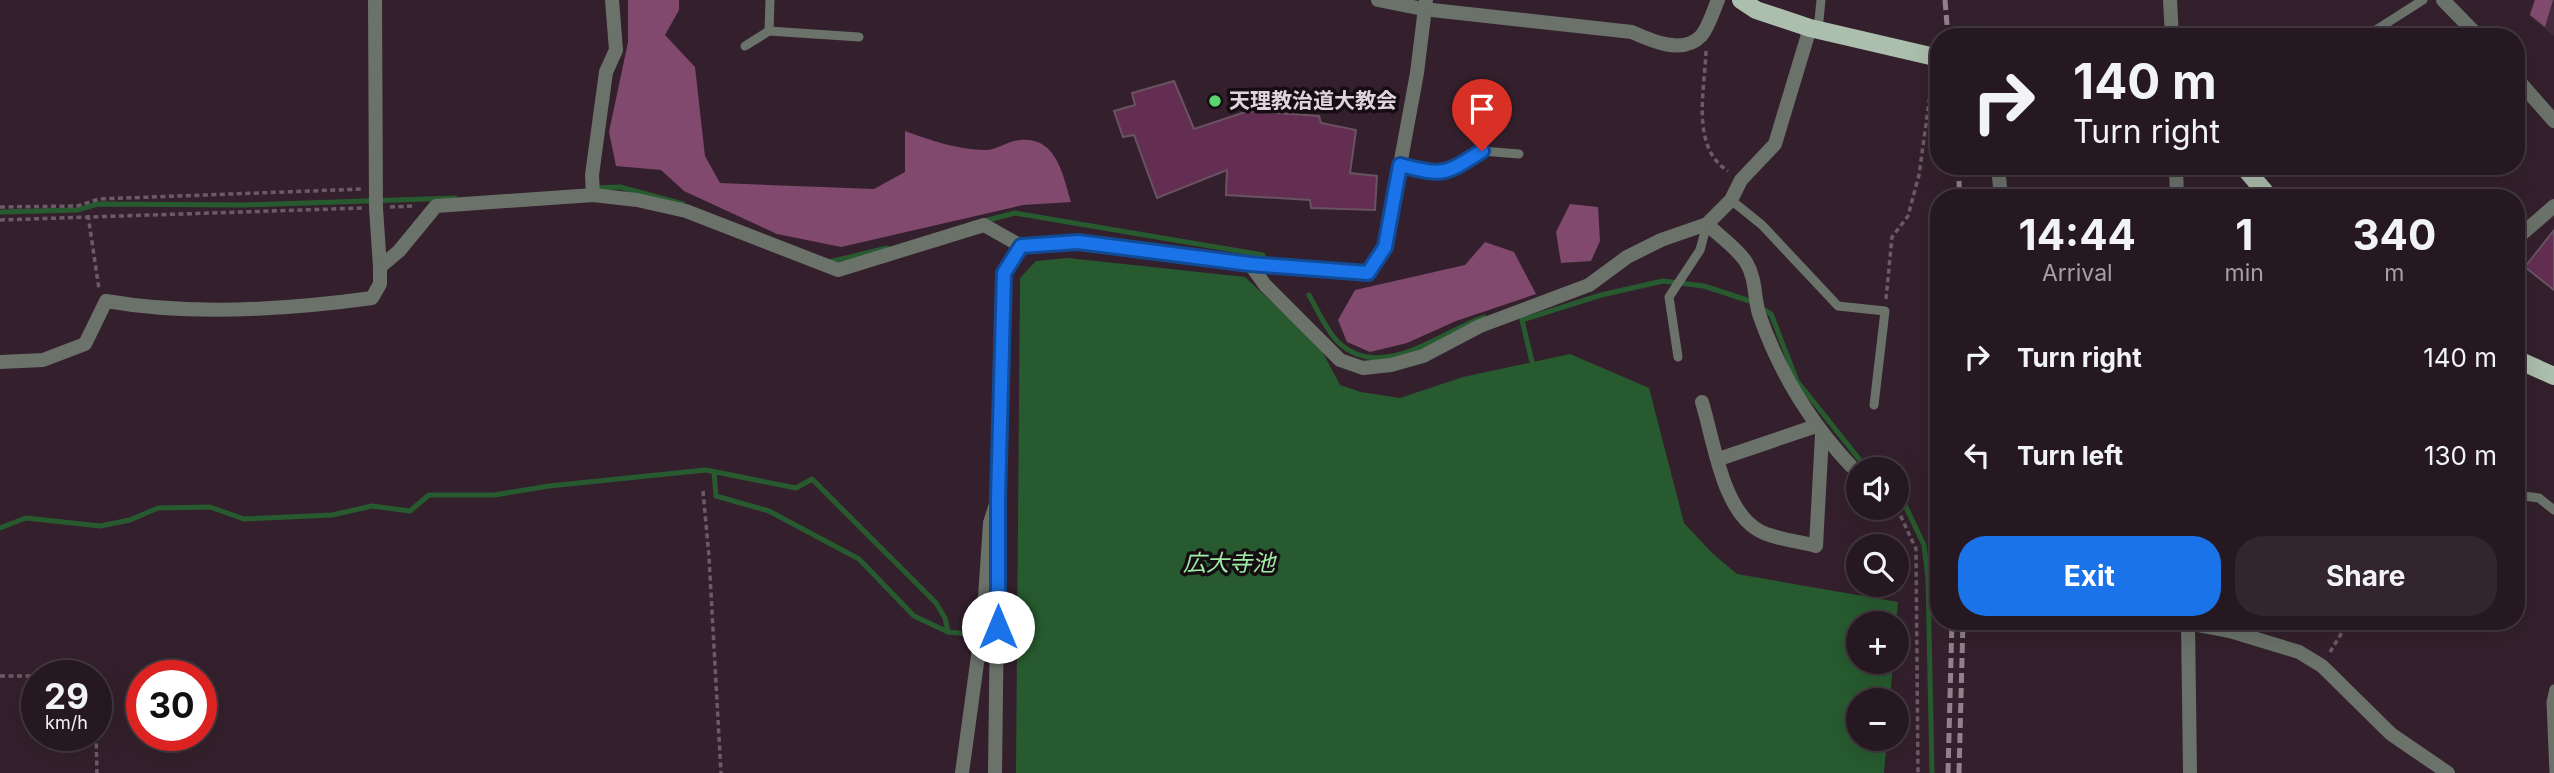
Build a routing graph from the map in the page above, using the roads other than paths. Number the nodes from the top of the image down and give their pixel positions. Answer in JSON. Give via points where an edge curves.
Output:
{"nodes":[{"id":1,"x":375,"y":0,"type":"edge"},
{"id":2,"x":612,"y":0,"type":"edge"},
{"id":3,"x":770,"y":0,"type":"edge"},
{"id":4,"x":1378,"y":0,"type":"edge"},
{"id":5,"x":1718,"y":0,"type":"edge"},
{"id":6,"x":1741,"y":0,"type":"edge"},
{"id":7,"x":1821,"y":0,"type":"edge"},
{"id":8,"x":2170,"y":0,"type":"edge"},
{"id":9,"x":2423,"y":0,"type":"edge"},
{"id":10,"x":2443,"y":0,"type":"edge"},
{"id":11,"x":1425,"y":5,"type":"edge"},
{"id":12,"x":2172,"y":28,"type":"edge"},
{"id":13,"x":2379,"y":28,"type":"edge"},
{"id":14,"x":2470,"y":28,"type":"edge"},
{"id":15,"x":1814,"y":29,"type":"junction"},
{"id":16,"x":769,"y":31,"type":"junction"},
{"id":17,"x":859,"y":37,"type":"dead end"},
{"id":18,"x":745,"y":46,"type":"dead end"},
{"id":19,"x":1930,"y":56,"type":"edge"},
{"id":20,"x":2525,"y":88,"type":"edge"},
{"id":21,"x":2554,"y":121,"type":"edge"},
{"id":22,"x":1519,"y":154,"type":"dead end"},
{"id":23,"x":1400,"y":165,"type":"junction"},
{"id":24,"x":2251,"y":175,"type":"edge"},
{"id":25,"x":593,"y":186,"type":"junction"},
{"id":26,"x":2262,"y":189,"type":"edge"},
{"id":27,"x":1731,"y":200,"type":"junction"},
{"id":28,"x":2554,"y":206,"type":"edge"},
{"id":29,"x":1707,"y":225,"type":"junction"},
{"id":30,"x":2525,"y":231,"type":"edge"},
{"id":31,"x":1021,"y":246,"type":"junction"},
{"id":32,"x":1250,"y":264,"type":"junction"},
{"id":33,"x":380,"y":267,"type":"junction"},
{"id":34,"x":1678,"y":357,"type":"dead end"},
{"id":35,"x":0,"y":362,"type":"edge"},
{"id":36,"x":2525,"y":363,"type":"edge"},
{"id":37,"x":2554,"y":376,"type":"edge"},
{"id":38,"x":1702,"y":402,"type":"dead end"},
{"id":39,"x":1874,"y":405,"type":"dead end"},
{"id":40,"x":1819,"y":430,"type":"junction"},
{"id":41,"x":1719,"y":459,"type":"junction"},
{"id":42,"x":1846,"y":460,"type":"edge"},
{"id":43,"x":2525,"y":496,"type":"edge"},
{"id":44,"x":998,"y":498,"type":"junction"},
{"id":45,"x":2554,"y":510,"type":"edge"},
{"id":46,"x":2186,"y":630,"type":"edge"},
{"id":47,"x":2225,"y":630,"type":"edge"},
{"id":48,"x":2554,"y":689,"type":"edge"},
{"id":49,"x":962,"y":773,"type":"edge"},
{"id":50,"x":995,"y":773,"type":"edge"},
{"id":51,"x":2190,"y":773,"type":"edge"},
{"id":52,"x":2448,"y":773,"type":"edge"},
{"id":53,"x":2553,"y":773,"type":"edge"}],
"edges":[{"from":1,"to":33,"type":"street"},
{"from":2,"to":25,"type":"street","via":[[617,50],[606,72]]},
{"from":3,"to":16,"type":"lane"},
{"from":4,"to":11,"type":"street"},
{"from":5,"to":11,"type":"street","via":[[1702,35],[1687,45],[1656,43],[1632,32]]},
{"from":6,"to":15,"type":"main road","via":[[1756,10]]},
{"from":7,"to":15,"type":"lane"},
{"from":8,"to":12,"type":"street"},
{"from":9,"to":13,"type":"lane"},
{"from":10,"to":14,"type":"street"},
{"from":11,"to":23,"type":"street"},
{"from":15,"to":19,"type":"main road"},
{"from":15,"to":27,"type":"street","via":[[1775,144],[1741,180]]},
{"from":16,"to":17,"type":"lane"},
{"from":16,"to":18,"type":"lane"},
{"from":20,"to":21,"type":"street"},
{"from":22,"to":23,"type":"lane","via":[[1482,151],[1438,174]]},
{"from":23,"to":32,"type":"street","via":[[1385,247],[1368,273]]},
{"from":24,"to":26,"type":"main road"},
{"from":25,"to":31,"type":"street","via":[[687,211],[838,270],[984,225]]},
{"from":25,"to":33,"type":"street","via":[[436,206]]},
{"from":27,"to":29,"type":"street"},
{"from":27,"to":39,"type":"lane","via":[[1762,225],[1838,306],[1885,311]]},
{"from":28,"to":30,"type":"street"},
{"from":29,"to":32,"type":"street","via":[[1661,240],[1627,257],[1589,285],[1480,326],[1423,356],[1363,368],[1340,360]]},
{"from":29,"to":34,"type":"lane","via":[[1700,250],[1669,297]]},
{"from":29,"to":40,"type":"street","via":[[1746,261],[1757,290],[1758,310],[1793,392]]},
{"from":31,"to":32,"type":"street","via":[[1078,242]]},
{"from":31,"to":44,"type":"street","via":[[1004,273]]},
{"from":33,"to":35,"type":"street","via":[[380,284],[372,298],[305,307],[147,309],[106,301],[85,344],[43,359]]},
{"from":36,"to":37,"type":"main road"},
{"from":38,"to":41,"type":"street"},
{"from":40,"to":41,"type":"street"},
{"from":40,"to":41,"type":"street","via":[[1816,546],[1759,531],[1737,512],[1723,482]]},
{"from":40,"to":42,"type":"street"},
{"from":43,"to":45,"type":"lane","via":[[2539,498]]},
{"from":44,"to":49,"type":"street","via":[[990,523],[984,612]]},
{"from":44,"to":50,"type":"street"},
{"from":46,"to":51,"type":"street"},
{"from":47,"to":52,"type":"street","via":[[2299,652],[2322,666],[2391,734]]},
{"from":48,"to":53,"type":"lane"}]}
